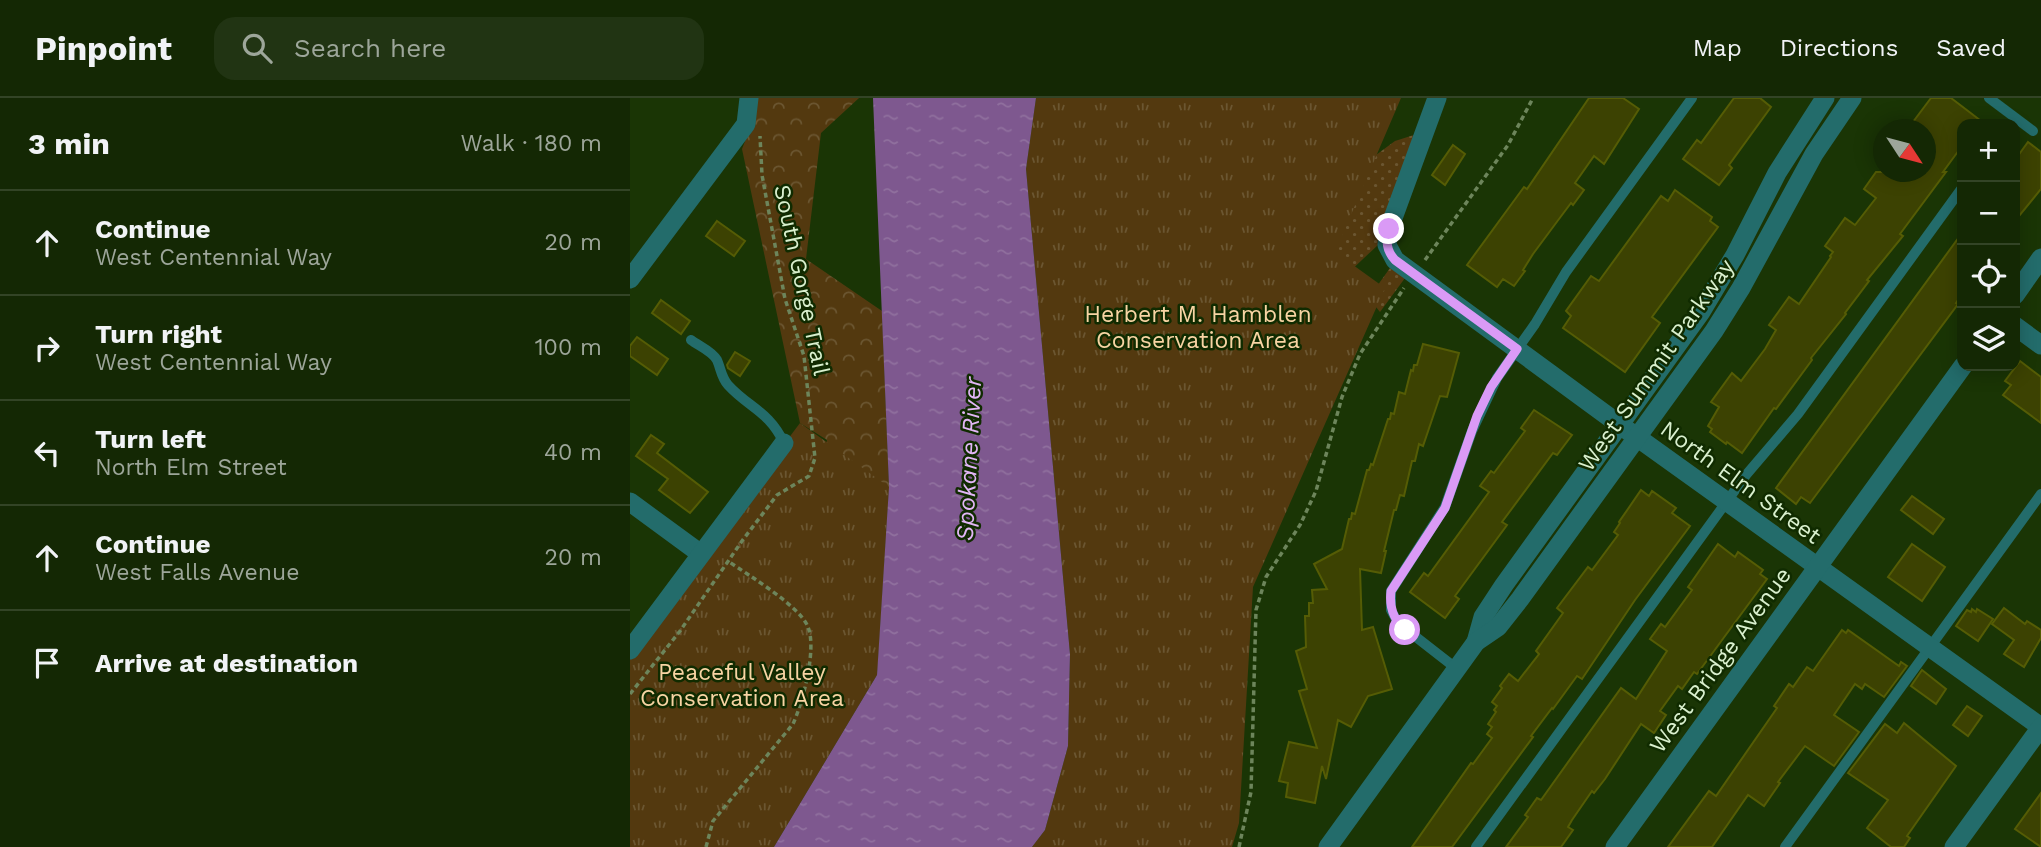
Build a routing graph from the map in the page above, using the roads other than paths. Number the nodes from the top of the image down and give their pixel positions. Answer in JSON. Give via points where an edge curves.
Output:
{"nodes":[{"id":1,"x":748,"y":98,"type":"edge"},
{"id":2,"x":1437,"y":98,"type":"edge"},
{"id":3,"x":1692,"y":98,"type":"edge"},
{"id":4,"x":1825,"y":98,"type":"edge"},
{"id":5,"x":1852,"y":98,"type":"edge"},
{"id":6,"x":1989,"y":98,"type":"edge"},
{"id":7,"x":2010,"y":119,"type":"edge"},
{"id":8,"x":2020,"y":124,"type":"edge"},
{"id":9,"x":2034,"y":131,"type":"dead end"},
{"id":10,"x":1957,"y":195,"type":"edge"},
{"id":11,"x":2041,"y":258,"type":"edge"},
{"id":12,"x":630,"y":279,"type":"edge"},
{"id":13,"x":2020,"y":288,"type":"edge"},
{"id":14,"x":2020,"y":330,"type":"edge"},
{"id":15,"x":691,"y":340,"type":"dead end"},
{"id":16,"x":2041,"y":345,"type":"edge"},
{"id":17,"x":1517,"y":349,"type":"junction"},
{"id":18,"x":1960,"y":371,"type":"edge"},
{"id":19,"x":1620,"y":425,"type":"junction"},
{"id":20,"x":1637,"y":437,"type":"junction"},
{"id":21,"x":784,"y":443,"type":"joint"},
{"id":22,"x":2041,"y":494,"type":"edge"},
{"id":23,"x":630,"y":502,"type":"edge"},
{"id":24,"x":1726,"y":502,"type":"junction"},
{"id":25,"x":701,"y":554,"type":"junction"},
{"id":26,"x":1817,"y":568,"type":"junction"},
{"id":27,"x":1476,"y":642,"type":"junction"},
{"id":28,"x":1930,"y":649,"type":"junction"},
{"id":29,"x":630,"y":650,"type":"edge"},
{"id":30,"x":1457,"y":669,"type":"junction"},
{"id":31,"x":2041,"y":727,"type":"edge"},
{"id":32,"x":1328,"y":847,"type":"edge"},
{"id":33,"x":1476,"y":847,"type":"edge"},
{"id":34,"x":1615,"y":847,"type":"edge"},
{"id":35,"x":1785,"y":847,"type":"edge"},
{"id":36,"x":1954,"y":847,"type":"edge"}],
"edges":[{"from":1,"to":12,"type":"street","via":[[753,125]]},
{"from":2,"to":17,"type":"street","name":"North Elm Street","via":[[1387,239],[1391,255]]},
{"from":3,"to":17,"type":"lane","via":[[1560,281]]},
{"from":4,"to":19,"type":"street","name":"West Summit Parkway","via":[[1777,173],[1701,312]]},
{"from":5,"to":20,"type":"street","name":"West Summit Parkway","via":[[1797,183],[1728,311]]},
{"from":6,"to":7,"type":"lane"},
{"from":8,"to":9,"type":"lane"},
{"from":10,"to":24,"type":"lane","via":[[1798,414]]},
{"from":11,"to":13,"type":"street"},
{"from":14,"to":16,"type":"street"},
{"from":15,"to":21,"type":"lane","via":[[717,360],[723,380],[775,425]]},
{"from":17,"to":19,"type":"street","name":"North Elm Street"},
{"from":17,"to":30,"type":"lane","via":[[1477,416],[1445,508],[1390,596],[1393,615],[1401,627]]},
{"from":18,"to":26,"type":"street","name":"West Bridge Avenue"},
{"from":19,"to":20,"type":"street","name":"North Elm Street"},
{"from":19,"to":27,"type":"street","name":"West Summit Parkway","via":[[1483,617]]},
{"from":20,"to":24,"type":"street","name":"North Elm Street"},
{"from":20,"to":27,"type":"street","name":"West Summit Parkway","via":[[1520,599],[1498,627]]},
{"from":21,"to":25,"type":"street"},
{"from":22,"to":28,"type":"lane"},
{"from":23,"to":25,"type":"street"},
{"from":24,"to":26,"type":"street","name":"North Elm Street"},
{"from":24,"to":33,"type":"lane"},
{"from":25,"to":29,"type":"street"},
{"from":26,"to":28,"type":"street","name":"North Elm Street"},
{"from":26,"to":34,"type":"street","name":"West Bridge Avenue"},
{"from":27,"to":30,"type":"street","name":"West Summit Parkway"},
{"from":28,"to":31,"type":"street","name":"North Elm Street"},
{"from":28,"to":35,"type":"lane"},
{"from":30,"to":32,"type":"street","name":"West Summit Parkway"},
{"from":31,"to":36,"type":"street"}]}
